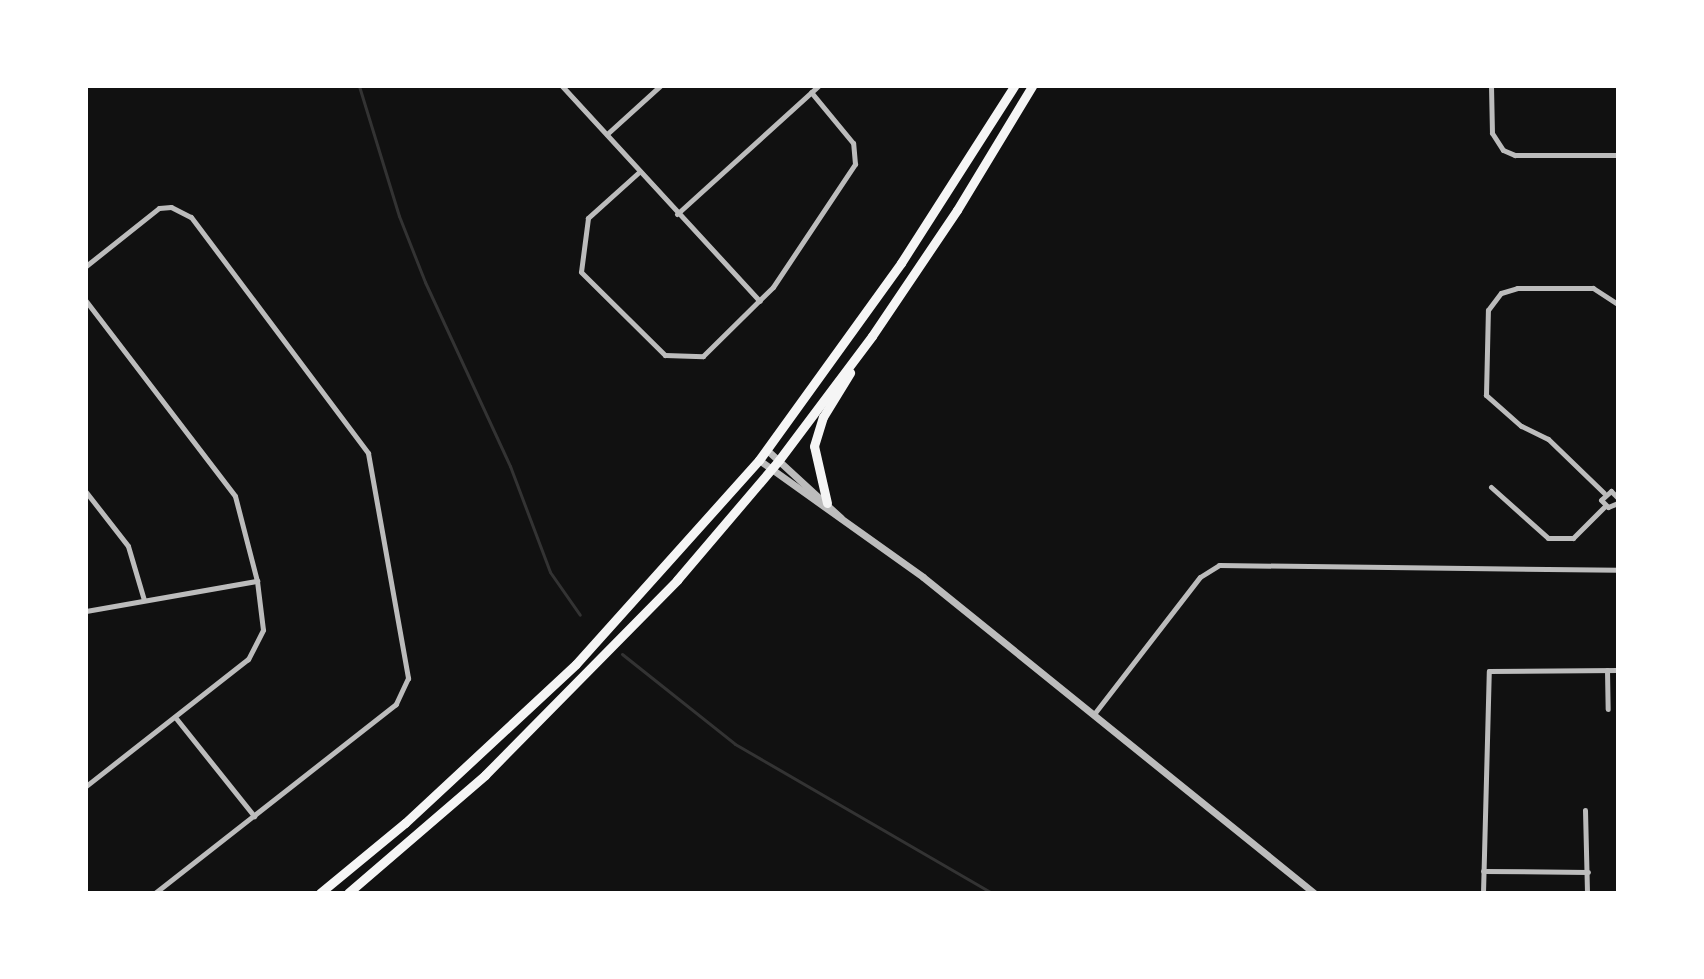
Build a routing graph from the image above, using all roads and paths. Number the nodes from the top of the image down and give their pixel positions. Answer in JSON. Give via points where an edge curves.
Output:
{"nodes":[{"id":1,"x":562,"y":86,"type":"edge"},
{"id":2,"x":660,"y":86,"type":"edge"},
{"id":3,"x":818,"y":86,"type":"edge"},
{"id":4,"x":1014,"y":86,"type":"edge"},
{"id":5,"x":1032,"y":86,"type":"edge"},
{"id":6,"x":1491,"y":86,"type":"edge"},
{"id":7,"x":811,"y":92,"type":"junction"},
{"id":8,"x":607,"y":134,"type":"junction"},
{"id":9,"x":1618,"y":155,"type":"edge"},
{"id":10,"x":639,"y":172,"type":"junction"},
{"id":11,"x":677,"y":214,"type":"junction"},
{"id":12,"x":86,"y":266,"type":"edge"},
{"id":13,"x":86,"y":301,"type":"edge"},
{"id":14,"x":760,"y":301,"type":"junction"},
{"id":15,"x":1618,"y":304,"type":"edge"},
{"id":16,"x":872,"y":336,"type":"junction"},
{"id":17,"x":767,"y":450,"type":"junction"},
{"id":18,"x":759,"y":460,"type":"junction"},
{"id":19,"x":779,"y":460,"type":"junction"},
{"id":20,"x":771,"y":469,"type":"junction"},
{"id":21,"x":1491,"y":487,"type":"dead end"},
{"id":22,"x":86,"y":492,"type":"edge"},
{"id":23,"x":1604,"y":493,"type":"junction"},
{"id":24,"x":1618,"y":501,"type":"edge"},
{"id":25,"x":827,"y":503,"type":"junction"},
{"id":26,"x":1605,"y":506,"type":"junction"},
{"id":27,"x":845,"y":522,"type":"junction"},
{"id":28,"x":1618,"y":570,"type":"edge"},
{"id":29,"x":257,"y":581,"type":"junction"},
{"id":30,"x":144,"y":600,"type":"junction"},
{"id":31,"x":86,"y":611,"type":"edge"},
{"id":32,"x":1607,"y":670,"type":"junction"},
{"id":33,"x":1618,"y":670,"type":"edge"},
{"id":34,"x":1608,"y":709,"type":"dead end"},
{"id":35,"x":1094,"y":714,"type":"junction"},
{"id":36,"x":175,"y":717,"type":"junction"},
{"id":37,"x":86,"y":786,"type":"edge"},
{"id":38,"x":1585,"y":810,"type":"dead end"},
{"id":39,"x":254,"y":816,"type":"junction"},
{"id":40,"x":1483,"y":871,"type":"junction"},
{"id":41,"x":1588,"y":872,"type":"junction"},
{"id":42,"x":155,"y":893,"type":"edge"},
{"id":43,"x":320,"y":893,"type":"edge"},
{"id":44,"x":348,"y":893,"type":"edge"},
{"id":45,"x":1314,"y":893,"type":"edge"},
{"id":46,"x":1483,"y":893,"type":"edge"},
{"id":47,"x":1587,"y":893,"type":"edge"}],
"edges":[{"from":1,"to":8,"type":"street"},
{"from":2,"to":8,"type":"street"},
{"from":3,"to":7,"type":"street"},
{"from":4,"to":17,"type":"highway","via":[[901,263]]},
{"from":5,"to":16,"type":"highway"},
{"from":6,"to":9,"type":"street","via":[[1492,133],[1503,150],[1515,155]]},
{"from":7,"to":11,"type":"street"},
{"from":7,"to":14,"type":"street","via":[[853,143],[855,164]]},
{"from":8,"to":10,"type":"street"},
{"from":10,"to":11,"type":"street"},
{"from":10,"to":14,"type":"street","via":[[588,218],[581,272],[673,358],[703,356]]},
{"from":11,"to":14,"type":"street"},
{"from":12,"to":39,"type":"street","via":[[159,208],[182,210],[368,453],[408,678],[402,697]]},
{"from":13,"to":29,"type":"street","via":[[230,488]]},
{"from":15,"to":23,"type":"street","via":[[1593,288],[1517,288],[1501,293],[1488,310],[1486,395],[1521,426],[1548,439]]},
{"from":16,"to":19,"type":"highway"},
{"from":16,"to":25,"type":"highway","via":[[817,432],[814,462]]},
{"from":17,"to":18,"type":"highway"},
{"from":17,"to":19,"type":"street"},
{"from":18,"to":20,"type":"street"},
{"from":18,"to":43,"type":"highway","via":[[576,664],[405,823]]},
{"from":19,"to":20,"type":"highway"},
{"from":19,"to":25,"type":"street"},
{"from":20,"to":27,"type":"street"},
{"from":20,"to":44,"type":"highway","via":[[587,676],[474,785]]},
{"from":21,"to":26,"type":"street","via":[[1548,538],[1573,538]]},
{"from":22,"to":30,"type":"street","via":[[128,546]]},
{"from":23,"to":24,"type":"street","via":[[1611,491]]},
{"from":23,"to":26,"type":"street"},
{"from":24,"to":26,"type":"street"},
{"from":25,"to":27,"type":"street"},
{"from":27,"to":35,"type":"street"},
{"from":28,"to":35,"type":"street","via":[[1219,565],[1200,577]]},
{"from":29,"to":30,"type":"street"},
{"from":29,"to":36,"type":"street","via":[[263,630],[256,649]]},
{"from":30,"to":31,"type":"street"},
{"from":32,"to":33,"type":"street"},
{"from":32,"to":34,"type":"street"},
{"from":32,"to":40,"type":"street","via":[[1489,671]]},
{"from":35,"to":45,"type":"street"},
{"from":36,"to":37,"type":"street"},
{"from":36,"to":39,"type":"street"},
{"from":38,"to":41,"type":"street"},
{"from":39,"to":42,"type":"street"},
{"from":40,"to":41,"type":"street"},
{"from":40,"to":46,"type":"street"},
{"from":41,"to":47,"type":"street"}]}
